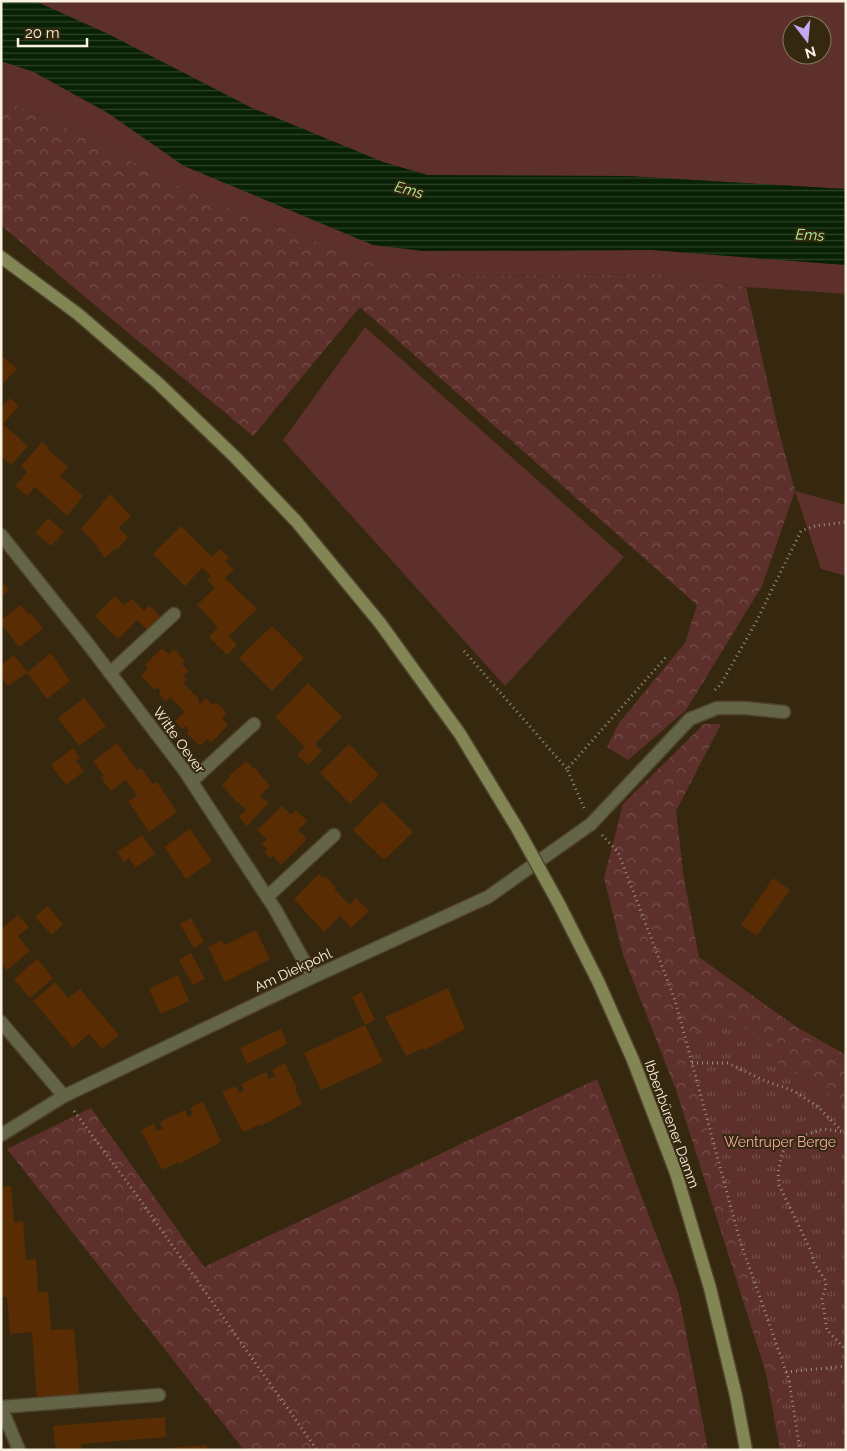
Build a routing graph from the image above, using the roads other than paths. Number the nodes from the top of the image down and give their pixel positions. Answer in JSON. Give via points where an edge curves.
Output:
{"nodes":[{"id":1,"x":1,"y":257,"type":"edge"},
{"id":2,"x":1,"y":535,"type":"edge"},
{"id":3,"x":174,"y":614,"type":"dead end"},
{"id":4,"x":110,"y":673,"type":"junction"},
{"id":5,"x":784,"y":712,"type":"dead end"},
{"id":6,"x":254,"y":724,"type":"dead end"},
{"id":7,"x":192,"y":781,"type":"junction"},
{"id":8,"x":334,"y":835,"type":"dead end"},
{"id":9,"x":267,"y":897,"type":"junction"},
{"id":10,"x":313,"y":977,"type":"junction"},
{"id":11,"x":1,"y":1022,"type":"edge"},
{"id":12,"x":64,"y":1096,"type":"junction"},
{"id":13,"x":1,"y":1135,"type":"edge"},
{"id":14,"x":159,"y":1395,"type":"dead end"},
{"id":15,"x":1,"y":1407,"type":"edge"},
{"id":16,"x":19,"y":1450,"type":"edge"},
{"id":17,"x":746,"y":1450,"type":"edge"}],
"edges":[{"from":1,"to":17,"type":"main road","name":"Ibbenbürener Damm","bridge":true,"via":[[78,314],[158,383],[235,457],[296,521],[380,623],[455,726],[559,904],[629,1052],[676,1173],[710,1288]]},
{"from":2,"to":4,"type":"street","name":"Witte Oever"},
{"from":3,"to":4,"type":"street"},
{"from":4,"to":7,"type":"street","name":"Witte Oever"},
{"from":5,"to":10,"type":"street","name":"Am Diekpohl","via":[[717,708],[690,719],[591,824],[488,898]]},
{"from":6,"to":7,"type":"street"},
{"from":7,"to":9,"type":"street","name":"Witte Oever"},
{"from":8,"to":9,"type":"street"},
{"from":9,"to":10,"type":"street","name":"Witte Oever"},
{"from":10,"to":12,"type":"street","name":"Am Diekpohl"},
{"from":11,"to":12,"type":"street"},
{"from":12,"to":13,"type":"street","name":"Am Diekpohl"},
{"from":14,"to":15,"type":"street"},
{"from":15,"to":16,"type":"street"}]}
